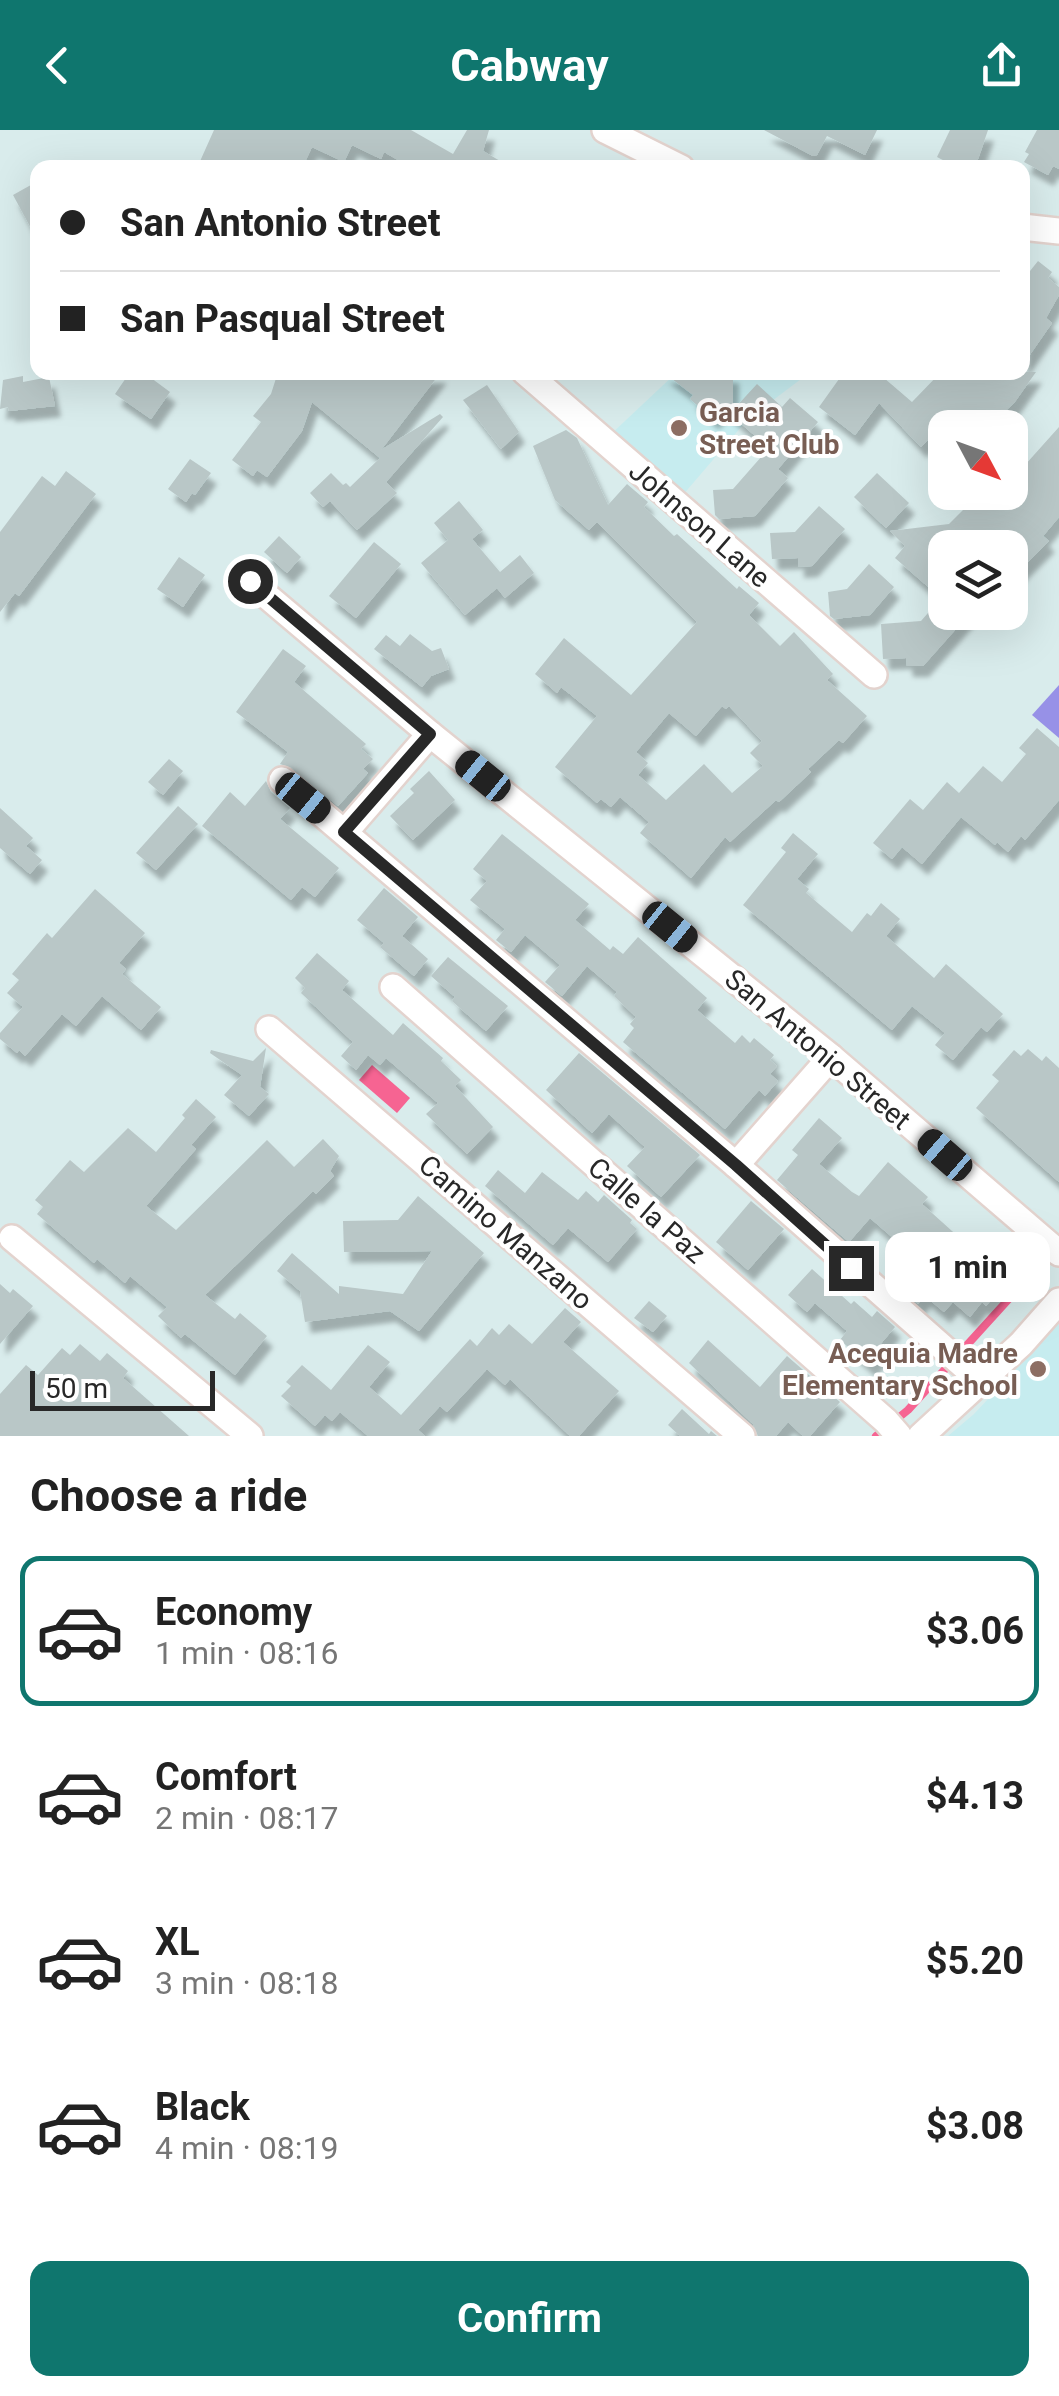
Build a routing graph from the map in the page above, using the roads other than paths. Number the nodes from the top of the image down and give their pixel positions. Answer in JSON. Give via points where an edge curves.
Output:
{"nodes":[{"id":1,"x":606,"y":130,"type":"edge"},
{"id":2,"x":665,"y":160,"type":"edge"},
{"id":3,"x":1030,"y":228,"type":"edge"},
{"id":4,"x":1059,"y":231,"type":"edge"},
{"id":5,"x":534,"y":380,"type":"edge"},
{"id":6,"x":250,"y":581,"type":"dead end"},
{"id":7,"x":874,"y":675,"type":"dead end"},
{"id":8,"x":430,"y":734,"type":"junction"},
{"id":9,"x":282,"y":780,"type":"dead end"},
{"id":10,"x":344,"y":832,"type":"junction"},
{"id":11,"x":394,"y":987,"type":"dead end"},
{"id":12,"x":270,"y":1029,"type":"dead end"},
{"id":13,"x":830,"y":1057,"type":"junction"},
{"id":14,"x":736,"y":1165,"type":"junction"},
{"id":15,"x":12,"y":1238,"type":"dead end"},
{"id":16,"x":1059,"y":1253,"type":"edge"},
{"id":17,"x":1059,"y":1301,"type":"edge"},
{"id":18,"x":982,"y":1382,"type":"junction"},
{"id":19,"x":893,"y":1428,"type":"edge"},
{"id":20,"x":250,"y":1436,"type":"edge"},
{"id":21,"x":742,"y":1436,"type":"edge"},
{"id":22,"x":921,"y":1436,"type":"edge"}],
"edges":[{"from":1,"to":2,"type":"street"},
{"from":3,"to":4,"type":"street"},
{"from":5,"to":7,"type":"street","name":"Johnson Lane"},
{"from":6,"to":8,"type":"street","name":"San Antonio Street"},
{"from":8,"to":10,"type":"street"},
{"from":8,"to":13,"type":"street","name":"San Antonio Street"},
{"from":9,"to":10,"type":"street"},
{"from":10,"to":14,"type":"street"},
{"from":11,"to":19,"type":"street","name":"Calle la Paz"},
{"from":12,"to":21,"type":"street","name":"Camino Manzano"},
{"from":13,"to":14,"type":"street"},
{"from":13,"to":16,"type":"street","name":"San Antonio Street"},
{"from":14,"to":18,"type":"street"},
{"from":15,"to":20,"type":"street"},
{"from":17,"to":18,"type":"street"},
{"from":18,"to":22,"type":"street"}]}
